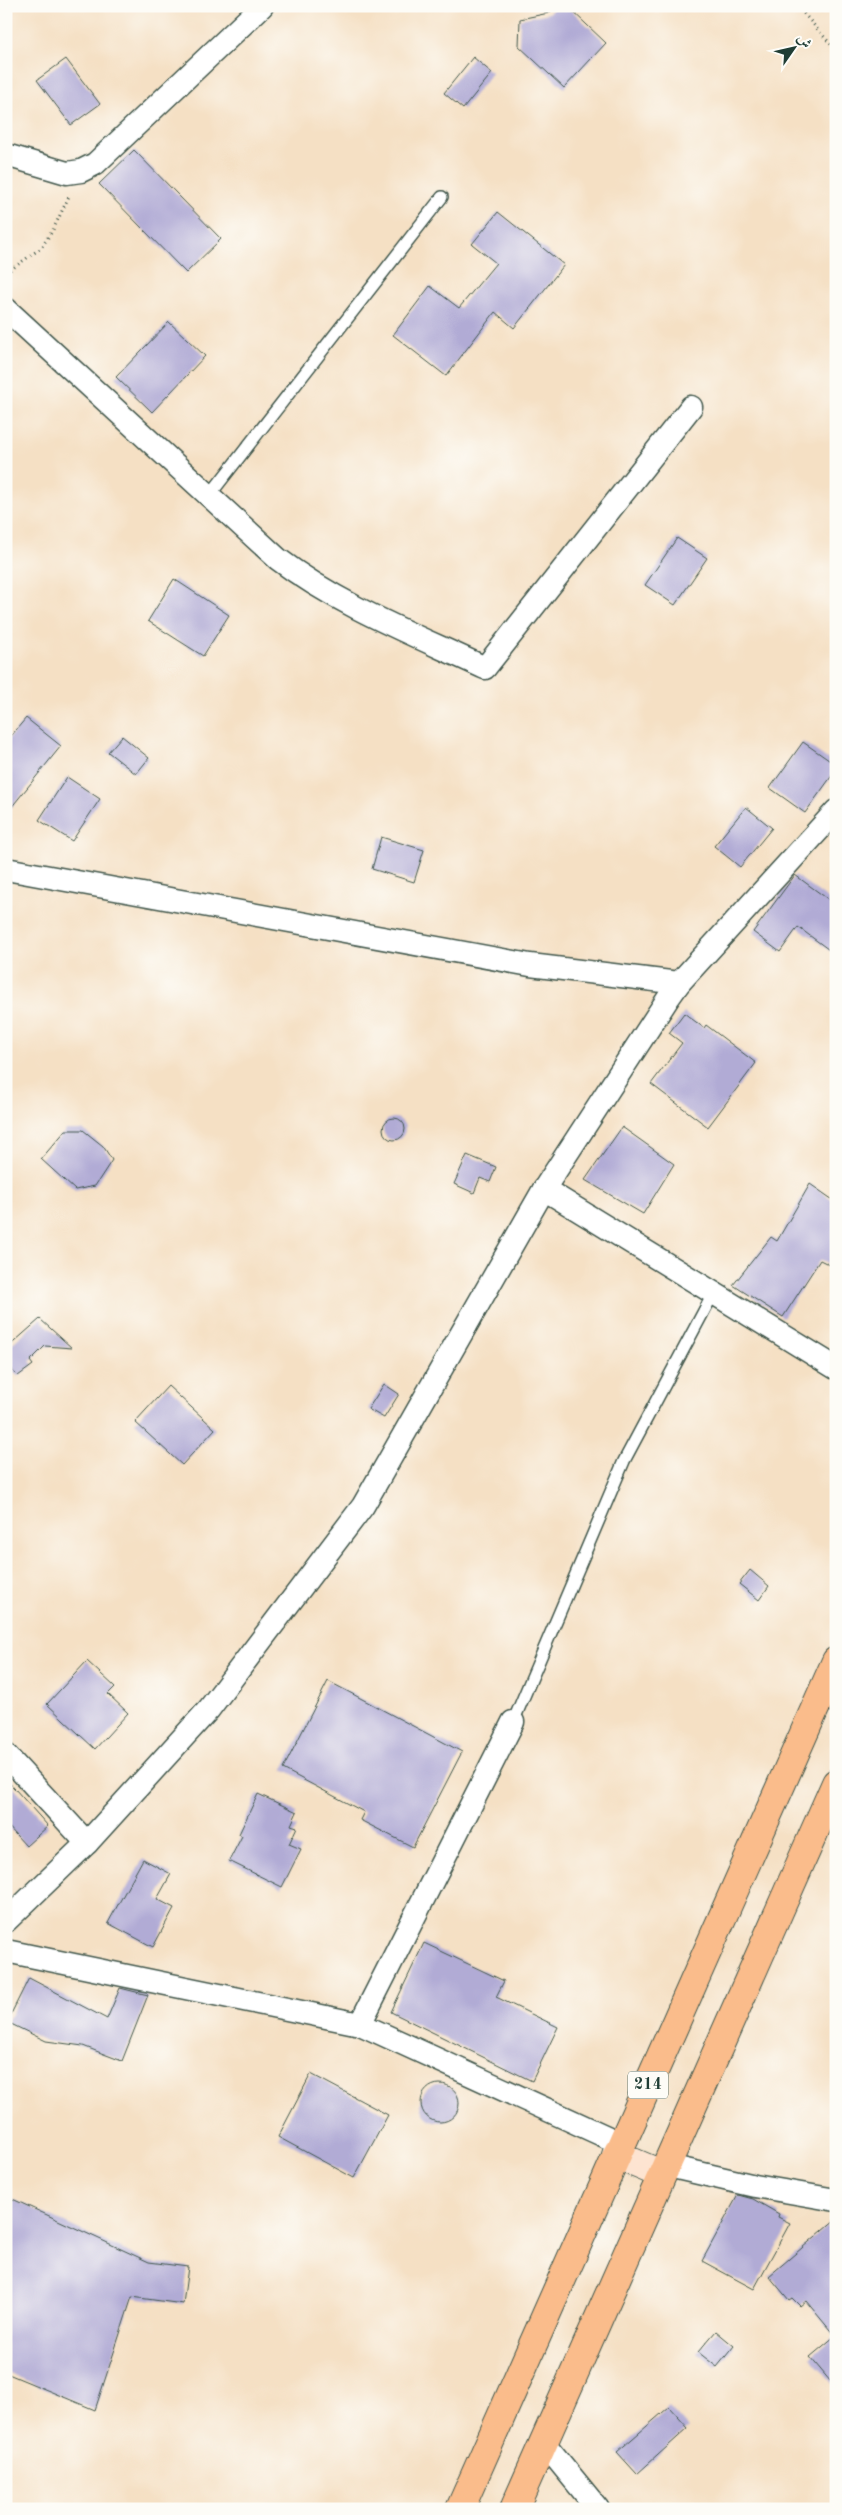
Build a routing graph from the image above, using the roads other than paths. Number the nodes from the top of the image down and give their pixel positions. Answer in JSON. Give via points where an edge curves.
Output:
{"nodes":[{"id":1,"x":262,"y":6,"type":"edge"},
{"id":2,"x":6,"y":155,"type":"edge"},
{"id":3,"x":442,"y":197,"type":"dead end"},
{"id":4,"x":6,"y":309,"type":"edge"},
{"id":5,"x":691,"y":407,"type":"dead end"},
{"id":6,"x":209,"y":496,"type":"junction"},
{"id":7,"x":836,"y":811,"type":"edge"},
{"id":8,"x":6,"y":869,"type":"edge"},
{"id":9,"x":679,"y":983,"type":"junction"},
{"id":10,"x":544,"y":1189,"type":"junction"},
{"id":11,"x":713,"y":1294,"type":"junction"},
{"id":12,"x":836,"y":1368,"type":"edge"},
{"id":13,"x":836,"y":1661,"type":"edge"},
{"id":14,"x":513,"y":1722,"type":"joint"},
{"id":15,"x":6,"y":1755,"type":"edge"},
{"id":16,"x":836,"y":1783,"type":"edge"},
{"id":17,"x":87,"y":1843,"type":"junction"},
{"id":18,"x":6,"y":1921,"type":"edge"},
{"id":19,"x":6,"y":1951,"type":"edge"},
{"id":20,"x":360,"y":2024,"type":"junction"},
{"id":21,"x":619,"y":2150,"type":"junction"},
{"id":22,"x":662,"y":2170,"type":"junction"},
{"id":23,"x":836,"y":2200,"type":"edge"},
{"id":24,"x":544,"y":2443,"type":"junction"},
{"id":25,"x":460,"y":2509,"type":"edge"},
{"id":26,"x":514,"y":2509,"type":"edge"},
{"id":27,"x":598,"y":2509,"type":"edge"}],
"edges":[{"from":1,"to":2,"type":"street","via":[[95,164],[81,172],[67,173]]},
{"from":3,"to":6,"type":"lane"},
{"from":4,"to":6,"type":"street"},
{"from":5,"to":6,"type":"street","via":[[485,668],[304,579]]},
{"from":7,"to":9,"type":"street"},
{"from":8,"to":9,"type":"street","via":[[530,965]]},
{"from":9,"to":10,"type":"street"},
{"from":10,"to":11,"type":"street"},
{"from":10,"to":17,"type":"street","via":[[363,1506],[209,1709]]},
{"from":11,"to":12,"type":"street"},
{"from":11,"to":14,"type":"lane","via":[[624,1461]]},
{"from":13,"to":21,"type":"highway","number":"214"},
{"from":14,"to":20,"type":"street"},
{"from":15,"to":17,"type":"street"},
{"from":16,"to":22,"type":"highway","number":"214"},
{"from":17,"to":18,"type":"street"},
{"from":19,"to":20,"type":"street"},
{"from":20,"to":21,"type":"street"},
{"from":21,"to":22,"type":"street"},
{"from":21,"to":25,"type":"highway","number":"214"},
{"from":22,"to":23,"type":"street"},
{"from":22,"to":24,"type":"highway","number":"214"},
{"from":24,"to":26,"type":"highway","number":"214"},
{"from":24,"to":27,"type":"street"}]}
